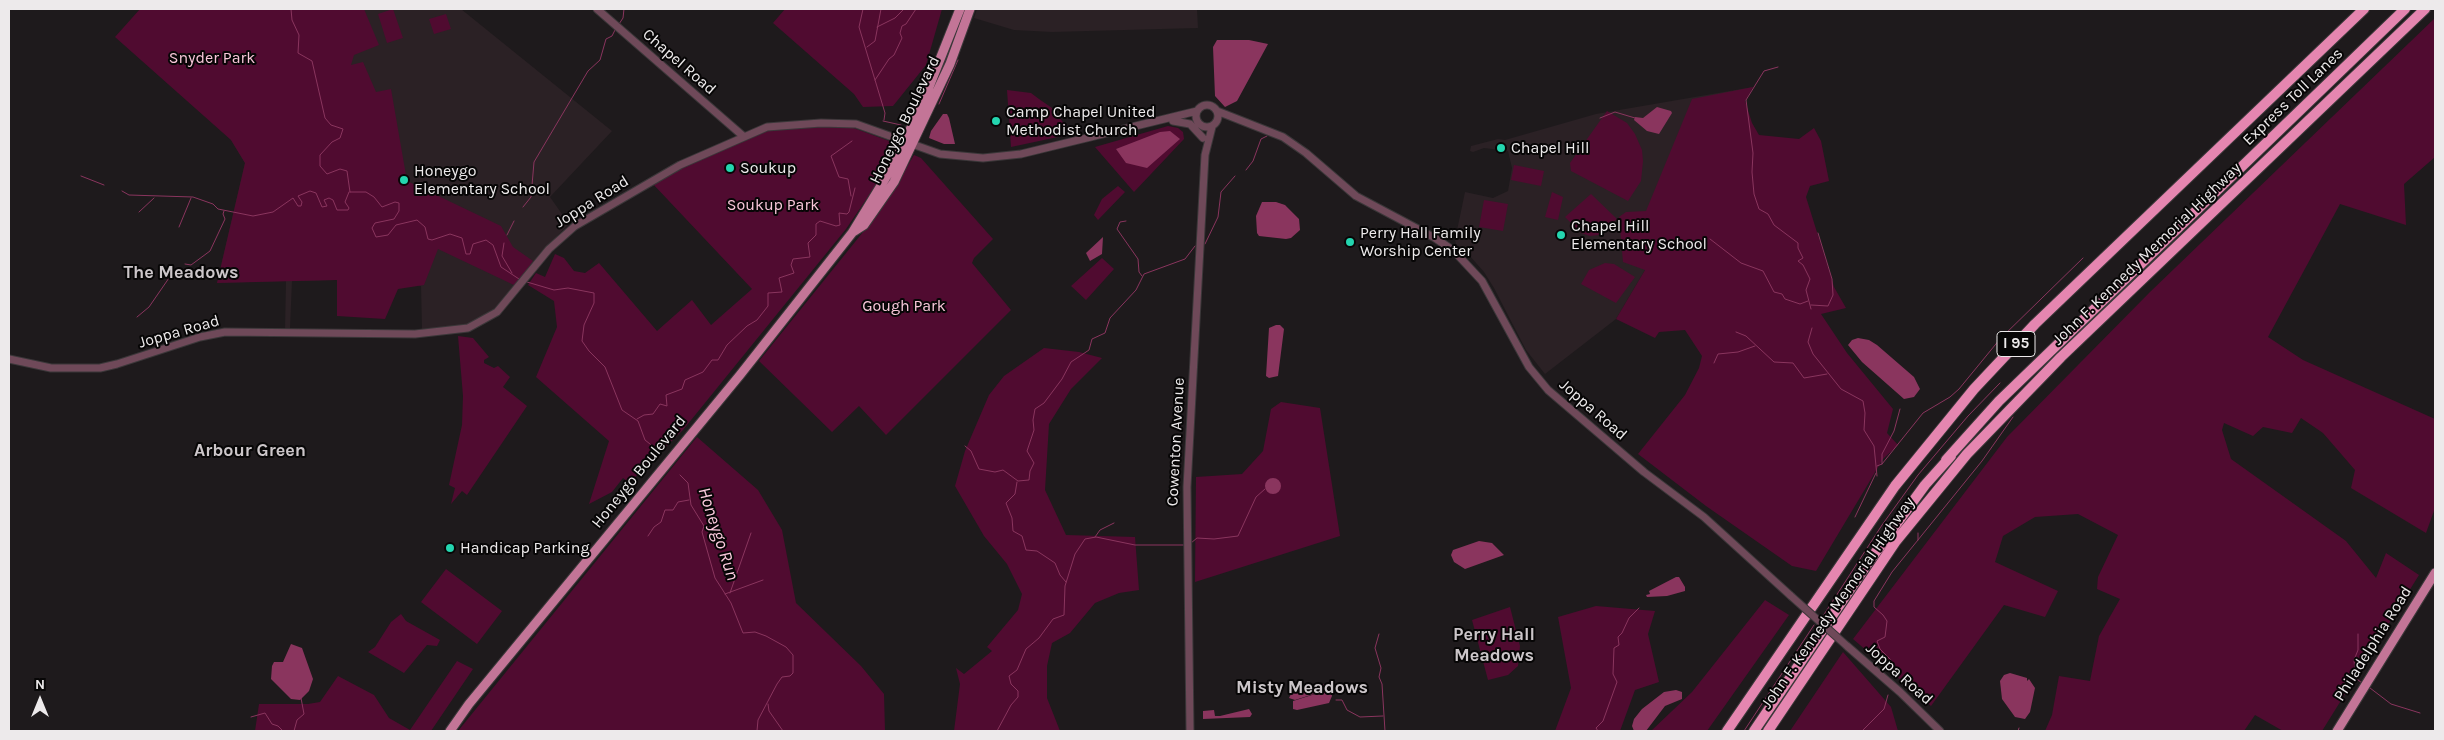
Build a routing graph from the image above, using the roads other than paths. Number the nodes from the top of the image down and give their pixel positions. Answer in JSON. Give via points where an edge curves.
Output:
{"nodes":[{"id":1,"x":597,"y":9,"type":"edge"},
{"id":2,"x":960,"y":9,"type":"edge"},
{"id":3,"x":970,"y":9,"type":"edge"},
{"id":4,"x":2364,"y":9,"type":"edge"},
{"id":5,"x":2406,"y":9,"type":"edge"},
{"id":6,"x":2425,"y":9,"type":"edge"},
{"id":7,"x":1197,"y":111,"type":"junction"},
{"id":8,"x":1217,"y":111,"type":"junction"},
{"id":9,"x":1181,"y":116,"type":"junction"},
{"id":10,"x":1158,"y":120,"type":"junction"},
{"id":11,"x":1235,"y":120,"type":"junction"},
{"id":12,"x":1199,"y":123,"type":"junction"},
{"id":13,"x":1215,"y":124,"type":"junction"},
{"id":14,"x":743,"y":136,"type":"junction"},
{"id":15,"x":1203,"y":138,"type":"junction"},
{"id":16,"x":908,"y":143,"type":"junction"},
{"id":17,"x":1205,"y":155,"type":"junction"},
{"id":18,"x":9,"y":358,"type":"edge"},
{"id":19,"x":1998,"y":421,"type":"junction"},
{"id":20,"x":1946,"y":460,"type":"junction"},
{"id":21,"x":2435,"y":573,"type":"edge"},
{"id":22,"x":450,"y":731,"type":"edge"},
{"id":23,"x":1190,"y":731,"type":"edge"},
{"id":24,"x":1727,"y":731,"type":"edge"},
{"id":25,"x":1754,"y":731,"type":"edge"},
{"id":26,"x":1768,"y":731,"type":"edge"},
{"id":27,"x":1940,"y":731,"type":"edge"},
{"id":28,"x":2336,"y":731,"type":"edge"}],
"edges":[{"from":1,"to":14,"type":"street","name":"Chapel Road"},
{"from":2,"to":16,"type":"main road","name":"Honeygo Boulevard"},
{"from":3,"to":16,"type":"main road","name":"Honeygo Boulevard","via":[[950,64]]},
{"from":4,"to":24,"type":"highway","name":"John F. Kennedy Memorial Highway","number":"I 95","via":[[2035,324],[1974,389],[1895,486]]},
{"from":5,"to":20,"type":"highway","name":"Express Toll Lanes","via":[[1999,400]]},
{"from":6,"to":19,"type":"highway","name":"John F. Kennedy Memorial Highway","number":"I 95","via":[[2061,356]]},
{"from":7,"to":8,"type":"street","name":"Joppa Road","via":[[1207,105]]},
{"from":7,"to":9,"type":"street","name":"Joppa Road"},
{"from":7,"to":12,"type":"street"},
{"from":8,"to":11,"type":"street","name":"Joppa Road"},
{"from":8,"to":13,"type":"street"},
{"from":9,"to":10,"type":"street","name":"Joppa Road"},
{"from":9,"to":12,"type":"street","name":"Joppa Road"},
{"from":10,"to":15,"type":"street","via":[[1160,123],[1187,122]]},
{"from":10,"to":16,"type":"street","name":"Joppa Road","via":[[1037,151],[998,157],[952,157]]},
{"from":11,"to":13,"type":"street","name":"Joppa Road"},
{"from":11,"to":27,"type":"street","name":"Joppa Road","bridge":true,"via":[[1268,130],[1289,141],[1356,196],[1454,251],[1482,281],[1529,367],[1548,390],[1644,472],[1704,517]]},
{"from":12,"to":13,"type":"street","name":"Joppa Road"},
{"from":12,"to":15,"type":"street","name":"Cowenton Avenue"},
{"from":13,"to":17,"type":"street","name":"Cowenton Avenue"},
{"from":14,"to":16,"type":"street","name":"Joppa Road","via":[[776,125],[837,122],[862,126]]},
{"from":14,"to":18,"type":"street","name":"Joppa Road","via":[[680,165],[575,226],[559,238],[489,318],[468,328],[388,334],[225,332],[118,364],[83,369],[51,368]]},
{"from":15,"to":17,"type":"street","name":"Cowenton Avenue"},
{"from":16,"to":22,"type":"main road","name":"Honeygo Boulevard","via":[[894,182],[880,205],[864,225],[852,233]]},
{"from":17,"to":23,"type":"street","name":"Cowenton Avenue","via":[[1186,487]]},
{"from":19,"to":20,"type":"highway"},
{"from":19,"to":26,"type":"highway","name":"John F. Kennedy Memorial Highway","number":"I 95","via":[[1896,541]]},
{"from":20,"to":25,"type":"highway","via":[[1870,560]]},
{"from":21,"to":28,"type":"main road","name":"Philadelphia Road"}]}
